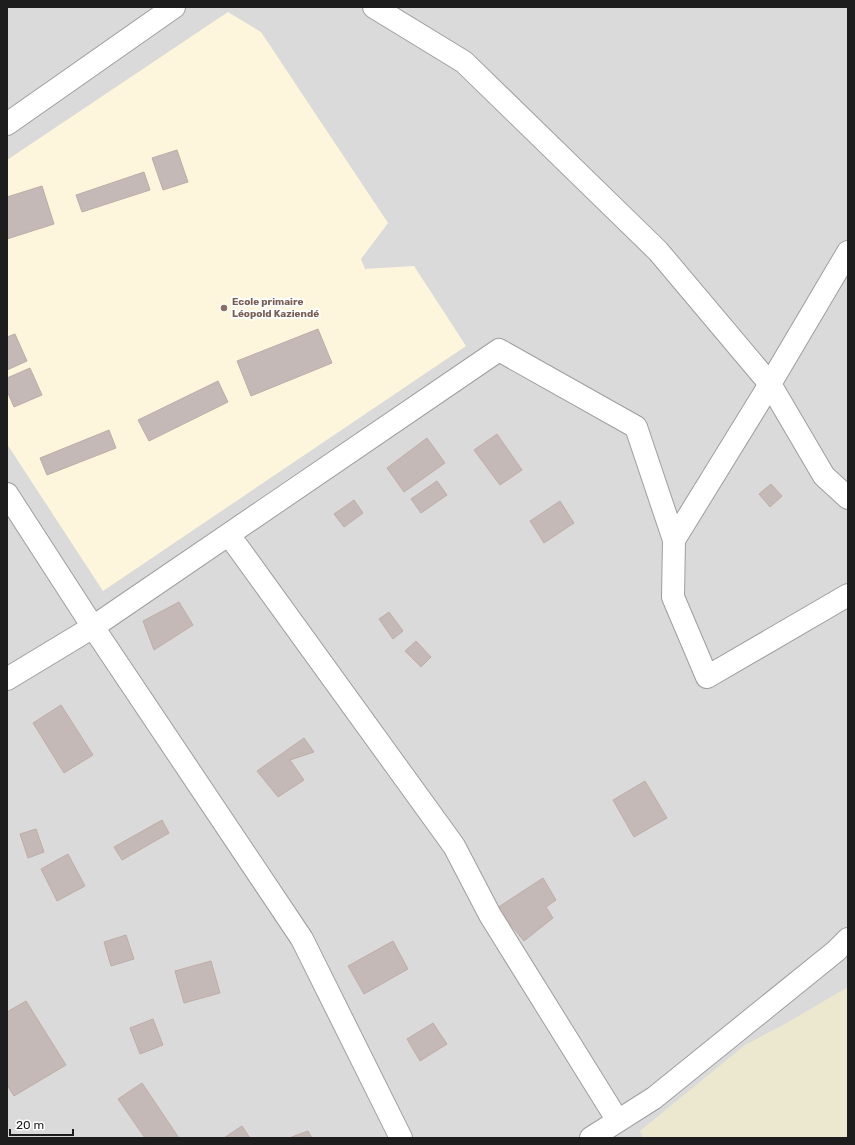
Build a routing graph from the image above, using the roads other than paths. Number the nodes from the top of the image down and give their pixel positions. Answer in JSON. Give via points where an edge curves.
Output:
{"nodes":[{"id":1,"x":174,"y":7,"type":"edge"},
{"id":2,"x":374,"y":7,"type":"edge"},
{"id":3,"x":7,"y":124,"type":"edge"},
{"id":4,"x":848,"y":252,"type":"edge"},
{"id":5,"x":770,"y":384,"type":"junction"},
{"id":6,"x":7,"y":494,"type":"edge"},
{"id":7,"x":848,"y":498,"type":"edge"},
{"id":8,"x":229,"y":535,"type":"junction"},
{"id":9,"x":674,"y":540,"type":"junction"},
{"id":10,"x":848,"y":595,"type":"edge"},
{"id":11,"x":93,"y":627,"type":"junction"},
{"id":12,"x":7,"y":679,"type":"edge"},
{"id":13,"x":848,"y":940,"type":"edge"},
{"id":14,"x":618,"y":1121,"type":"junction"},
{"id":15,"x":401,"y":1138,"type":"edge"},
{"id":16,"x":591,"y":1138,"type":"edge"}],
"edges":[{"from":1,"to":3,"type":"street"},
{"from":2,"to":5,"type":"street","via":[[464,62],[658,251]]},
{"from":4,"to":5,"type":"street"},
{"from":5,"to":7,"type":"street","via":[[824,476]]},
{"from":5,"to":9,"type":"street"},
{"from":6,"to":11,"type":"street"},
{"from":8,"to":9,"type":"street","via":[[499,350],[636,427]]},
{"from":8,"to":11,"type":"street"},
{"from":8,"to":14,"type":"street","via":[[454,846],[490,915]]},
{"from":9,"to":10,"type":"street","via":[[674,597],[707,677]]},
{"from":11,"to":12,"type":"street"},
{"from":11,"to":15,"type":"street","via":[[302,938]]},
{"from":13,"to":14,"type":"street","via":[[654,1098]]},
{"from":14,"to":16,"type":"street"}]}
